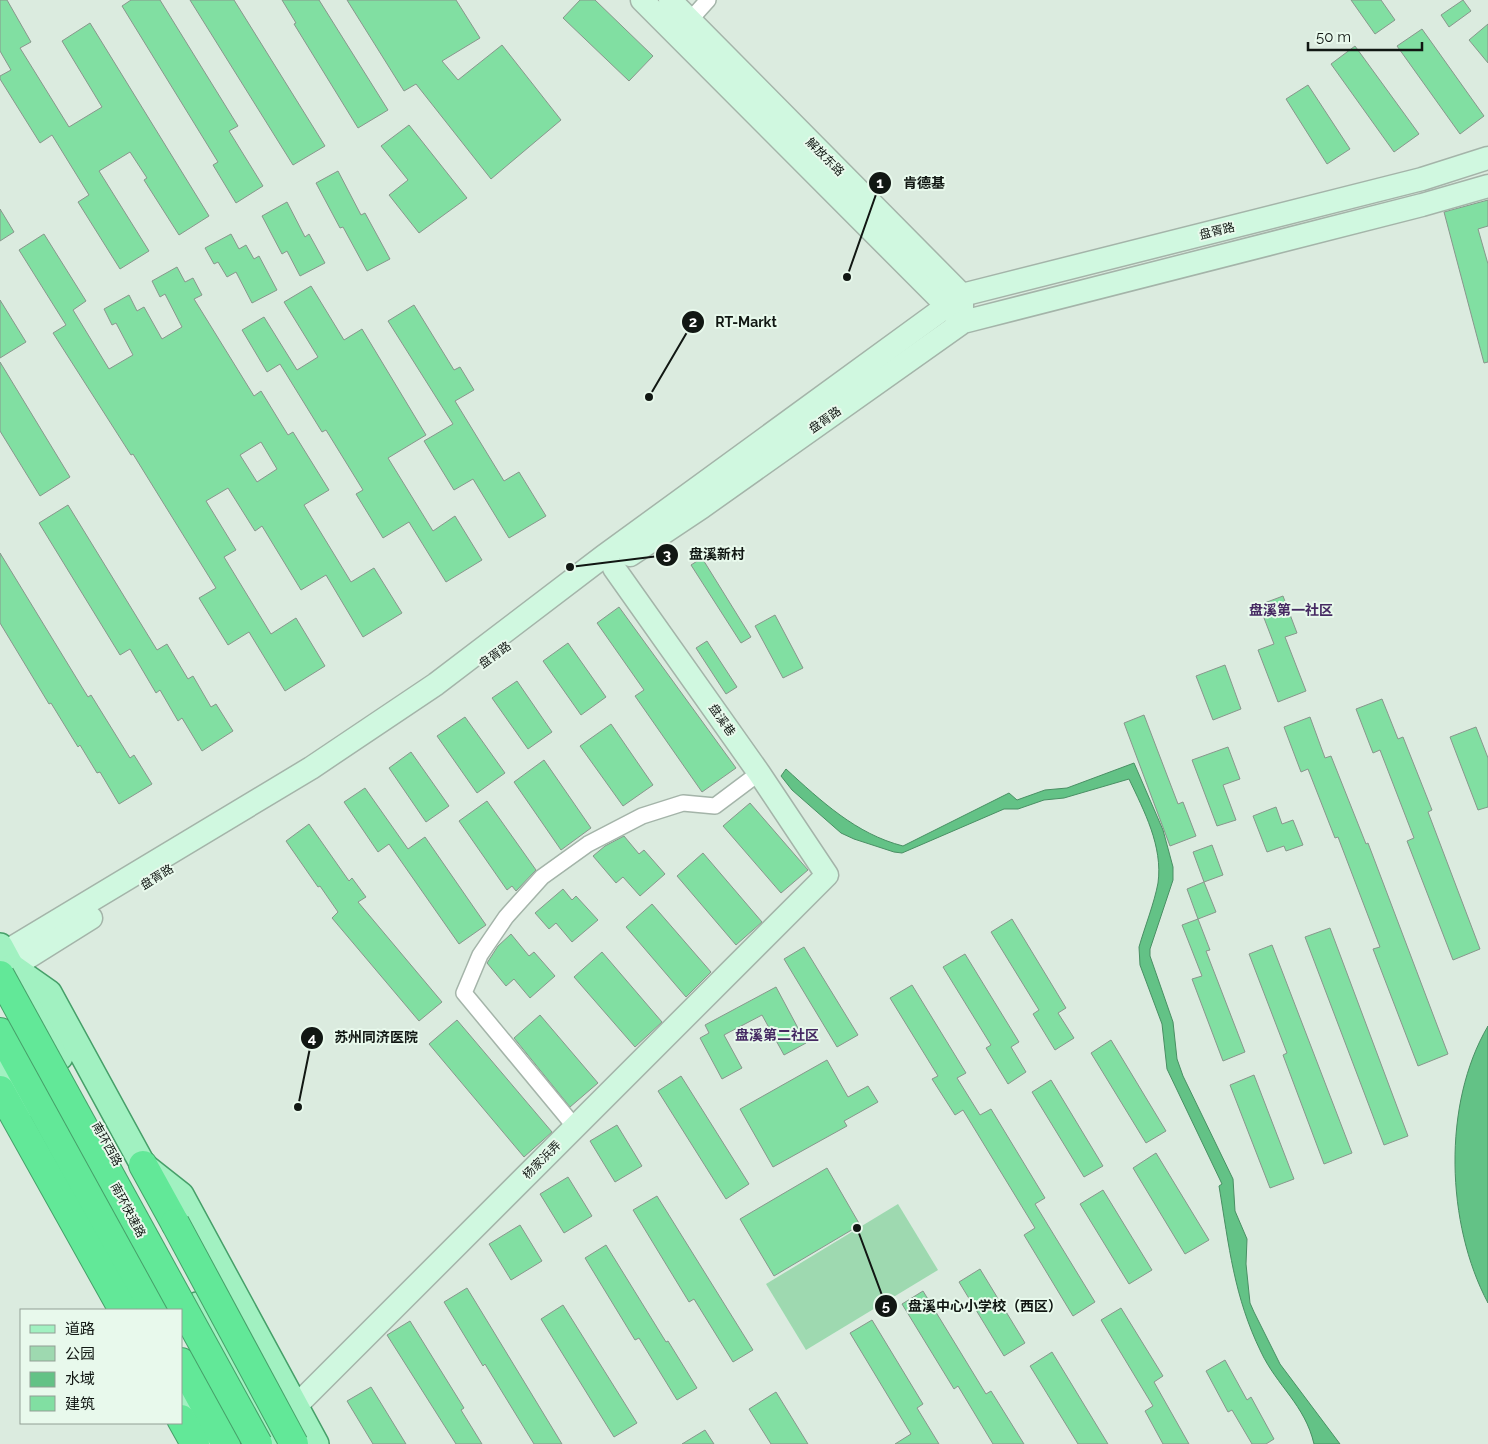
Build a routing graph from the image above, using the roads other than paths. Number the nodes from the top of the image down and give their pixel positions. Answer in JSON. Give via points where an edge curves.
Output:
{"nodes":[{"id":1,"x":642,"y":0,"type":"edge"},
{"id":2,"x":670,"y":0,"type":"edge"},
{"id":3,"x":708,"y":0,"type":"edge"},
{"id":4,"x":690,"y":20,"type":"junction"},
{"id":5,"x":1488,"y":158,"type":"edge"},
{"id":6,"x":1488,"y":186,"type":"edge"},
{"id":7,"x":954,"y":301,"type":"junction"},
{"id":8,"x":963,"y":322,"type":"junction"},
{"id":9,"x":614,"y":568,"type":"junction"},
{"id":10,"x":759,"y":773,"type":"junction"},
{"id":11,"x":827,"y":875,"type":"joint"},
{"id":12,"x":3,"y":962,"type":"edge"},
{"id":13,"x":0,"y":992,"type":"edge"},
{"id":14,"x":0,"y":1032,"type":"edge"},
{"id":15,"x":59,"y":1055,"type":"junction"},
{"id":16,"x":0,"y":1068,"type":"edge"},
{"id":17,"x":0,"y":1090,"type":"edge"},
{"id":18,"x":575,"y":1127,"type":"junction"},
{"id":19,"x":143,"y":1165,"type":"junction"},
{"id":20,"x":122,"y":1309,"type":"edge"},
{"id":21,"x":132,"y":1309,"type":"edge"},
{"id":22,"x":152,"y":1309,"type":"edge"},
{"id":23,"x":182,"y":1364,"type":"edge"},
{"id":24,"x":182,"y":1400,"type":"edge"},
{"id":25,"x":295,"y":1406,"type":"junction"},
{"id":26,"x":182,"y":1421,"type":"edge"},
{"id":27,"x":265,"y":1441,"type":"edge"},
{"id":28,"x":195,"y":1444,"type":"edge"},
{"id":29,"x":206,"y":1444,"type":"edge"},
{"id":30,"x":226,"y":1444,"type":"edge"},
{"id":31,"x":294,"y":1444,"type":"edge"},
{"id":32,"x":316,"y":1444,"type":"edge"}],
"edges":[{"from":1,"to":7,"type":"main road","name":"解放东路"},
{"from":2,"to":4,"type":"main road","name":"解放东路"},
{"from":3,"to":4,"type":"street"},
{"from":4,"to":7,"type":"main road","name":"解放东路"},
{"from":5,"to":7,"type":"main road","name":"盘胥路"},
{"from":6,"to":8,"type":"main road","name":"盘胥路"},
{"from":7,"to":8,"type":"main road"},
{"from":7,"to":12,"type":"main road","name":"盘胥路","via":[[604,556],[436,684],[311,768]]},
{"from":8,"to":9,"type":"main road","name":"盘胥路"},
{"from":9,"to":10,"type":"main road","name":"盘溪巷"},
{"from":9,"to":12,"type":"main road","name":"盘胥路","via":[[439,695],[316,779]]},
{"from":10,"to":11,"type":"main road","name":"盘溪巷"},
{"from":10,"to":18,"type":"street","via":[[715,806],[683,803],[642,816],[588,844],[542,877],[506,917],[480,955],[464,993]]},
{"from":11,"to":18,"type":"main road","name":"杨家浜弄"},
{"from":12,"to":15,"type":"main road","name":"南环西路"},
{"from":12,"to":19,"type":"main road","via":[[49,993]]},
{"from":12,"to":27,"type":"highway","name":"南环快速路","bridge":true},
{"from":13,"to":15,"type":"main road","via":[[27,1041]]},
{"from":14,"to":22,"type":"highway","name":"南环快速路"},
{"from":15,"to":27,"type":"main road","name":"南环西路"},
{"from":16,"to":21,"type":"main road"},
{"from":17,"to":20,"type":"highway"},
{"from":18,"to":25,"type":"main road","name":"杨家浜弄"},
{"from":19,"to":25,"type":"main road","via":[[181,1195]]},
{"from":19,"to":31,"type":"highway","bridge":true},
{"from":23,"to":30,"type":"highway"},
{"from":24,"to":29,"type":"main road"},
{"from":25,"to":27,"type":"main road","name":"杨家浜弄"},
{"from":25,"to":32,"type":"main road"},
{"from":26,"to":28,"type":"highway"}]}
